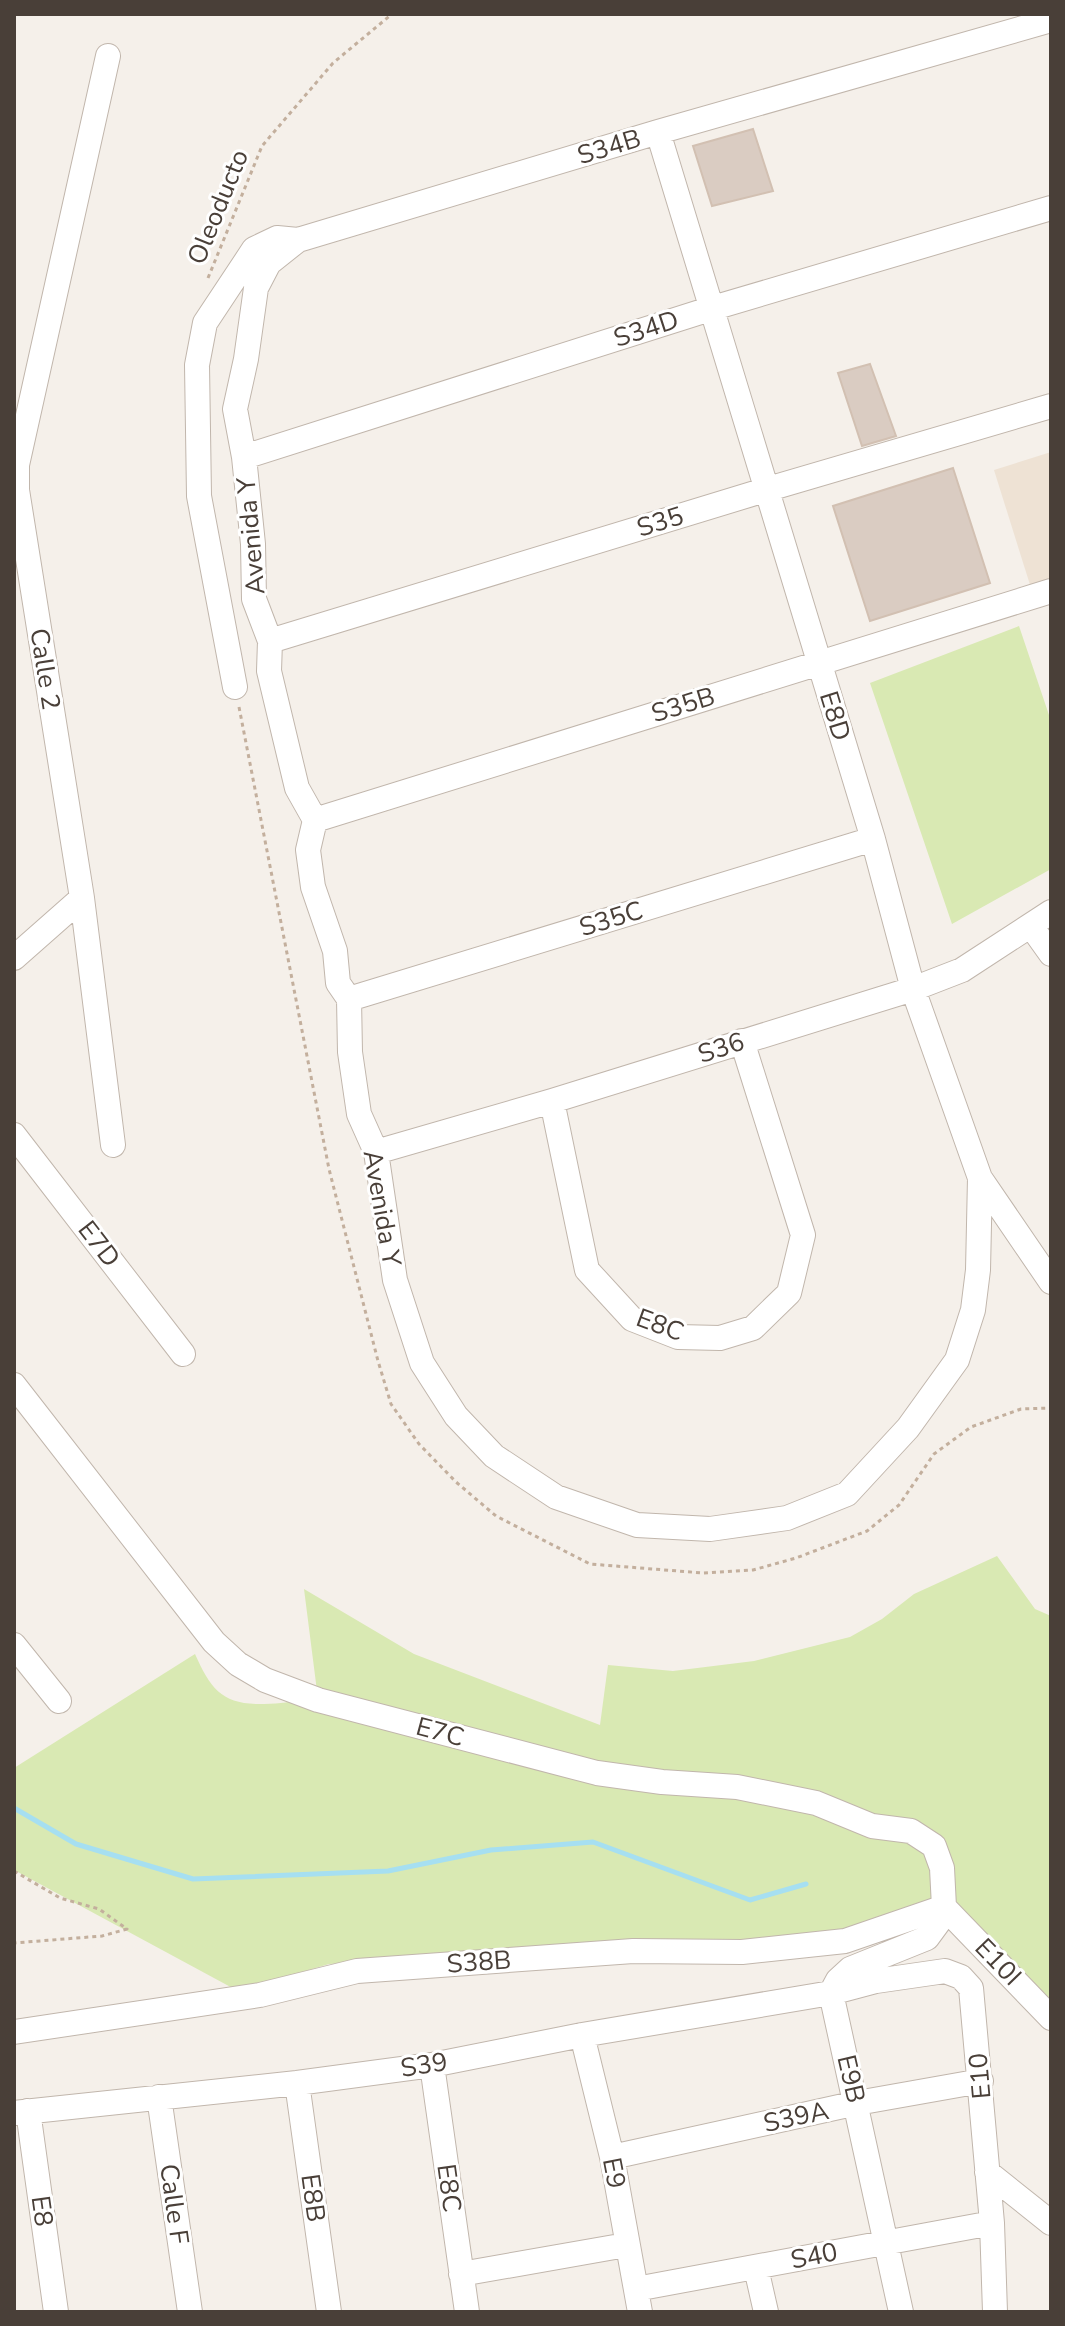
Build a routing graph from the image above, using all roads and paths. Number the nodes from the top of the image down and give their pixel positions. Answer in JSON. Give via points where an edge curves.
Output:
{"nodes":[{"id":1,"x":392,"y":14,"type":"edge"},
{"id":2,"x":1051,"y":20,"type":"edge"},
{"id":3,"x":108,"y":56,"type":"dead end"},
{"id":4,"x":658,"y":132,"type":"junction"},
{"id":5,"x":1051,"y":208,"type":"edge"},
{"id":6,"x":298,"y":240,"type":"junction"},
{"id":7,"x":207,"y":282,"type":"dead end"},
{"id":8,"x":713,"y":308,"type":"junction"},
{"id":9,"x":1051,"y":406,"type":"edge"},
{"id":10,"x":244,"y":457,"type":"junction"},
{"id":11,"x":765,"y":490,"type":"junction"},
{"id":12,"x":1051,"y":591,"type":"edge"},
{"id":13,"x":270,"y":641,"type":"junction"},
{"id":14,"x":819,"y":663,"type":"junction"},
{"id":15,"x":235,"y":687,"type":"joint"},
{"id":16,"x":315,"y":820,"type":"junction"},
{"id":17,"x":873,"y":839,"type":"junction"},
{"id":18,"x":82,"y":898,"type":"junction"},
{"id":19,"x":1051,"y":912,"type":"edge"},
{"id":20,"x":1031,"y":926,"type":"junction"},
{"id":21,"x":1051,"y":954,"type":"edge"},
{"id":22,"x":14,"y":958,"type":"edge"},
{"id":23,"x":913,"y":989,"type":"junction"},
{"id":24,"x":349,"y":999,"type":"junction"},
{"id":25,"x":742,"y":1041,"type":"junction"},
{"id":26,"x":552,"y":1101,"type":"junction"},
{"id":27,"x":14,"y":1135,"type":"edge"},
{"id":28,"x":113,"y":1145,"type":"dead end"},
{"id":29,"x":376,"y":1152,"type":"junction"},
{"id":30,"x":980,"y":1178,"type":"junction"},
{"id":31,"x":1051,"y":1282,"type":"edge"},
{"id":32,"x":183,"y":1354,"type":"dead end"},
{"id":33,"x":14,"y":1385,"type":"edge"},
{"id":34,"x":1051,"y":1408,"type":"edge"},
{"id":35,"x":14,"y":1645,"type":"edge"},
{"id":36,"x":59,"y":1701,"type":"dead end"},
{"id":37,"x":14,"y":1871,"type":"edge"},
{"id":38,"x":944,"y":1907,"type":"junction"},
{"id":39,"x":14,"y":1943,"type":"edge"},
{"id":40,"x":831,"y":1993,"type":"junction"},
{"id":41,"x":1051,"y":2018,"type":"edge"},
{"id":42,"x":14,"y":2032,"type":"edge"},
{"id":43,"x":582,"y":2035,"type":"junction"},
{"id":44,"x":432,"y":2065,"type":"junction"},
{"id":45,"x":981,"y":2081,"type":"junction"},
{"id":46,"x":297,"y":2083,"type":"junction"},
{"id":47,"x":159,"y":2097,"type":"junction"},
{"id":48,"x":857,"y":2103,"type":"junction"},
{"id":49,"x":21,"y":2112,"type":"edge"},
{"id":50,"x":612,"y":2157,"type":"junction"},
{"id":51,"x":987,"y":2172,"type":"junction"},
{"id":52,"x":992,"y":2223,"type":"junction"},
{"id":53,"x":1051,"y":2223,"type":"edge"},
{"id":54,"x":886,"y":2242,"type":"junction"},
{"id":55,"x":626,"y":2245,"type":"junction"},
{"id":56,"x":756,"y":2268,"type":"junction"},
{"id":57,"x":461,"y":2274,"type":"junction"},
{"id":58,"x":638,"y":2300,"type":"edge"},
{"id":59,"x":56,"y":2312,"type":"edge"},
{"id":60,"x":190,"y":2312,"type":"edge"},
{"id":61,"x":329,"y":2312,"type":"edge"},
{"id":62,"x":467,"y":2312,"type":"edge"},
{"id":63,"x":766,"y":2312,"type":"edge"},
{"id":64,"x":901,"y":2312,"type":"edge"},
{"id":65,"x":995,"y":2312,"type":"edge"}],
"edges":[{"from":1,"to":7,"type":"path","name":"Oleoducto","via":[[333,63],[262,146]]},
{"from":2,"to":4,"type":"street","name":"S34B"},
{"from":3,"to":18,"type":"street","name":"Calle 2","via":[[17,465]]},
{"from":4,"to":6,"type":"street","name":"S34B"},
{"from":4,"to":8,"type":"street","name":"E8D"},
{"from":5,"to":8,"type":"street","name":"S34D"},
{"from":6,"to":10,"type":"street","name":"Avenida Y","via":[[269,263],[256,288],[235,409]]},
{"from":6,"to":15,"type":"street","name":"S34B","via":[[277,238],[254,249],[205,323],[197,365],[199,496]]},
{"from":8,"to":10,"type":"street","name":"S34D"},
{"from":8,"to":11,"type":"street","name":"E8D"},
{"from":9,"to":11,"type":"street","name":"S35"},
{"from":10,"to":13,"type":"street","name":"Avenida Y","via":[[254,599]]},
{"from":11,"to":13,"type":"street","name":"S35"},
{"from":11,"to":14,"type":"street","name":"E8D"},
{"from":12,"to":14,"type":"street","name":"S35B"},
{"from":13,"to":16,"type":"street","name":"Avenida Y","via":[[269,671],[297,788]]},
{"from":14,"to":16,"type":"street","name":"S35B"},
{"from":14,"to":17,"type":"street","name":"E8D"},
{"from":15,"to":34,"type":"path","via":[[329,1169],[378,1361],[391,1404],[419,1444],[456,1482],[496,1516],[590,1564],[703,1573],[753,1570],[867,1531],[899,1505],[934,1454],[971,1427],[1021,1409]]},
{"from":16,"to":24,"type":"street","name":"Avenida Y","via":[[308,850],[313,887],[335,951],[338,983]]},
{"from":17,"to":23,"type":"street","name":"E8D"},
{"from":17,"to":24,"type":"street","name":"S35C"},
{"from":18,"to":22,"type":"street"},
{"from":18,"to":28,"type":"street","name":"Calle 2"},
{"from":19,"to":20,"type":"street","name":"S36"},
{"from":20,"to":21,"type":"street"},
{"from":20,"to":23,"type":"street","name":"S36","via":[[962,970]]},
{"from":23,"to":25,"type":"street","name":"S36"},
{"from":23,"to":30,"type":"street","name":"E8D"},
{"from":24,"to":29,"type":"street","name":"Avenida Y","via":[[359,1114]]},
{"from":25,"to":26,"type":"street","name":"S36"},
{"from":25,"to":26,"type":"street","name":"E8C","via":[[803,1235],[789,1293],[753,1328],[720,1338],[678,1337],[632,1319],[587,1270]]},
{"from":26,"to":29,"type":"street","name":"S36"},
{"from":27,"to":32,"type":"street","name":"E7D"},
{"from":29,"to":30,"type":"street","name":"Avenida Y","via":[[395,1280],[422,1363],[456,1416],[494,1456],[556,1497],[637,1525],[710,1529],[787,1518],[847,1494],[908,1428],[957,1360],[973,1310]]},
{"from":30,"to":31,"type":"street","name":"E8D"},
{"from":33,"to":38,"type":"street","name":"E7C","via":[[214,1642],[265,1680],[318,1700],[597,1773],[737,1787],[816,1803],[872,1826],[911,1831],[934,1846],[942,1868]]},
{"from":35,"to":36,"type":"street"},
{"from":37,"to":39,"type":"path","via":[[60,1898],[99,1909],[127,1929]]},
{"from":38,"to":40,"type":"street","via":[[927,1938],[850,1969]]},
{"from":38,"to":41,"type":"street","name":"E10I"},
{"from":38,"to":42,"type":"street","name":"S38B","via":[[845,1941],[742,1952],[633,1951],[357,1971],[260,1995]]},
{"from":40,"to":43,"type":"street","name":"S39"},
{"from":40,"to":45,"type":"street","name":"E10","via":[[945,1971],[961,1977],[971,1988]]},
{"from":40,"to":48,"type":"street","name":"E9B"},
{"from":43,"to":44,"type":"street","name":"S39"},
{"from":43,"to":50,"type":"street","name":"E9"},
{"from":44,"to":46,"type":"street","name":"S39"},
{"from":44,"to":57,"type":"street","name":"E8C"},
{"from":45,"to":48,"type":"street","name":"S39A"},
{"from":45,"to":51,"type":"street","name":"E10"},
{"from":46,"to":47,"type":"street","name":"S39"},
{"from":46,"to":61,"type":"street","name":"E8B"},
{"from":47,"to":49,"type":"street","name":"S39"},
{"from":47,"to":60,"type":"street","name":"Calle F"},
{"from":48,"to":50,"type":"street","name":"S39A"},
{"from":48,"to":54,"type":"street","name":"E9B"},
{"from":49,"to":59,"type":"street","name":"E8"},
{"from":50,"to":55,"type":"street","name":"E9"},
{"from":51,"to":52,"type":"street","name":"E10"},
{"from":51,"to":53,"type":"street"},
{"from":52,"to":54,"type":"street","name":"S40"},
{"from":52,"to":65,"type":"street","name":"E10"},
{"from":54,"to":56,"type":"street","name":"S40"},
{"from":54,"to":64,"type":"street","name":"E9B"},
{"from":55,"to":57,"type":"street"},
{"from":55,"to":58,"type":"street","name":"E9"},
{"from":56,"to":58,"type":"street","name":"S40"},
{"from":56,"to":63,"type":"street"},
{"from":57,"to":62,"type":"street","name":"E8C"}]}
